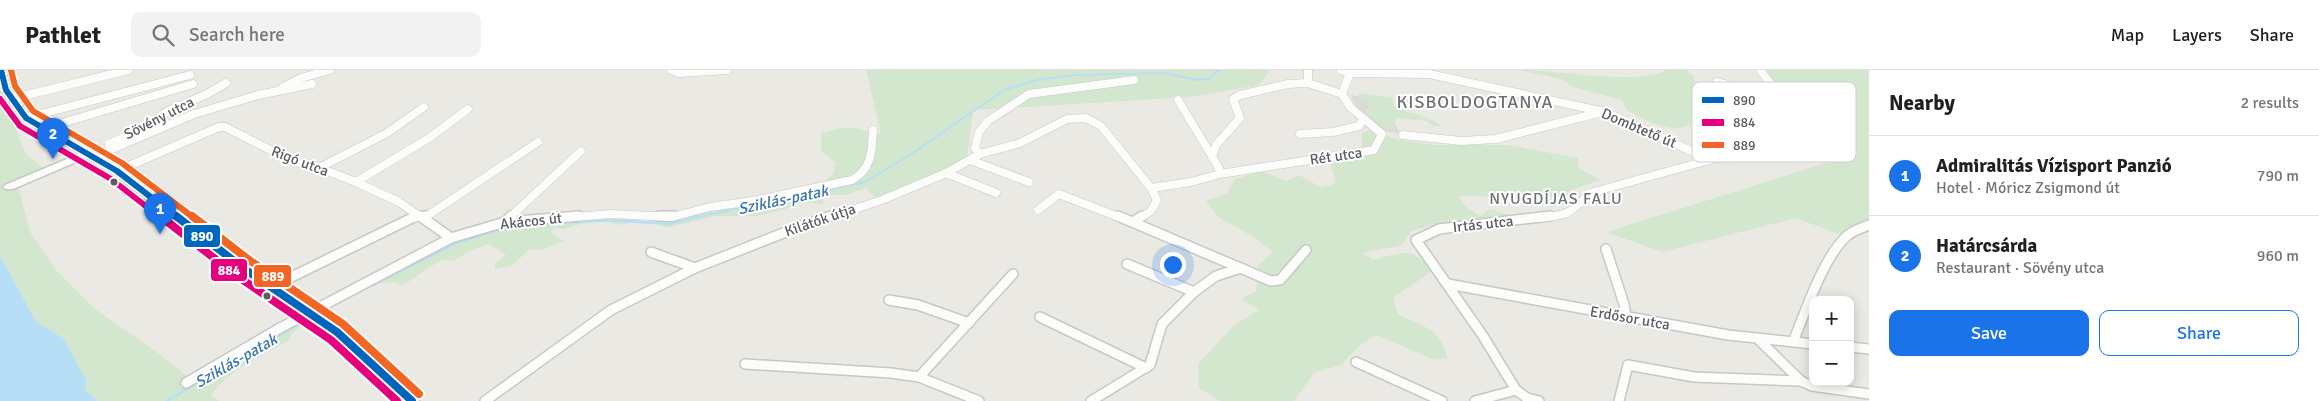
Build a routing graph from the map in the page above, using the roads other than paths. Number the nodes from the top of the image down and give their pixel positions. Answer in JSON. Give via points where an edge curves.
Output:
{"nodes":[{"id":1,"x":1,"y":70,"type":"edge"},
{"id":2,"x":128,"y":70,"type":"edge"},
{"id":3,"x":330,"y":70,"type":"edge"},
{"id":4,"x":671,"y":70,"type":"edge"},
{"id":5,"x":728,"y":70,"type":"edge"},
{"id":6,"x":1308,"y":70,"type":"edge"},
{"id":7,"x":1341,"y":70,"type":"edge"},
{"id":8,"x":1760,"y":70,"type":"edge"},
{"id":9,"x":1425,"y":72,"type":"edge"},
{"id":10,"x":1350,"y":73,"type":"junction"},
{"id":11,"x":190,"y":75,"type":"dead end"},
{"id":12,"x":1134,"y":80,"type":"dead end"},
{"id":13,"x":1769,"y":82,"type":"edge"},
{"id":14,"x":226,"y":83,"type":"dead end"},
{"id":15,"x":1308,"y":83,"type":"junction"},
{"id":16,"x":193,"y":84,"type":"dead end"},
{"id":17,"x":312,"y":84,"type":"dead end"},
{"id":18,"x":276,"y":91,"type":"junction"},
{"id":19,"x":1342,"y":94,"type":"junction"},
{"id":20,"x":11,"y":99,"type":"junction"},
{"id":21,"x":1178,"y":100,"type":"dead end"},
{"id":22,"x":424,"y":107,"type":"dead end"},
{"id":23,"x":468,"y":110,"type":"dead end"},
{"id":24,"x":1605,"y":112,"type":"junction"},
{"id":25,"x":26,"y":118,"type":"junction"},
{"id":26,"x":1363,"y":120,"type":"junction"},
{"id":27,"x":42,"y":129,"type":"junction"},
{"id":28,"x":873,"y":130,"type":"dead end"},
{"id":29,"x":1300,"y":134,"type":"dead end"},
{"id":30,"x":1403,"y":135,"type":"dead end"},
{"id":31,"x":538,"y":142,"type":"dead end"},
{"id":32,"x":581,"y":151,"type":"dead end"},
{"id":33,"x":1692,"y":151,"type":"edge"},
{"id":34,"x":980,"y":154,"type":"junction"},
{"id":35,"x":90,"y":155,"type":"junction"},
{"id":36,"x":1212,"y":157,"type":"junction"},
{"id":37,"x":970,"y":160,"type":"junction"},
{"id":38,"x":1698,"y":162,"type":"edge"},
{"id":39,"x":320,"y":168,"type":"junction"},
{"id":40,"x":117,"y":171,"type":"junction"},
{"id":41,"x":946,"y":173,"type":"junction"},
{"id":42,"x":1220,"y":174,"type":"junction"},
{"id":43,"x":356,"y":182,"type":"junction"},
{"id":44,"x":1029,"y":182,"type":"dead end"},
{"id":45,"x":9,"y":187,"type":"dead end"},
{"id":46,"x":1151,"y":188,"type":"junction"},
{"id":47,"x":996,"y":193,"type":"dead end"},
{"id":48,"x":1038,"y":210,"type":"dead end"},
{"id":49,"x":421,"y":216,"type":"junction"},
{"id":50,"x":505,"y":222,"type":"junction"},
{"id":51,"x":1133,"y":222,"type":"junction"},
{"id":52,"x":1869,"y":225,"type":"edge"},
{"id":53,"x":451,"y":238,"type":"junction"},
{"id":54,"x":1606,"y":249,"type":"dead end"},
{"id":55,"x":1306,"y":250,"type":"dead end"},
{"id":56,"x":651,"y":252,"type":"dead end"},
{"id":57,"x":1127,"y":264,"type":"dead end"},
{"id":58,"x":696,"y":268,"type":"junction"},
{"id":59,"x":1242,"y":268,"type":"junction"},
{"id":60,"x":1014,"y":274,"type":"dead end"},
{"id":61,"x":1448,"y":284,"type":"junction"},
{"id":62,"x":271,"y":287,"type":"junction"},
{"id":63,"x":1194,"y":292,"type":"junction"},
{"id":64,"x":889,"y":300,"type":"dead end"},
{"id":65,"x":310,"y":312,"type":"junction"},
{"id":66,"x":1040,"y":317,"type":"dead end"},
{"id":67,"x":1626,"y":317,"type":"junction"},
{"id":68,"x":969,"y":323,"type":"junction"},
{"id":69,"x":1759,"y":340,"type":"junction"},
{"id":70,"x":1793,"y":342,"type":"junction"},
{"id":71,"x":1809,"y":344,"type":"edge"},
{"id":72,"x":1854,"y":348,"type":"edge"},
{"id":73,"x":1869,"y":349,"type":"edge"},
{"id":74,"x":1356,"y":362,"type":"dead end"},
{"id":75,"x":745,"y":364,"type":"dead end"},
{"id":76,"x":1146,"y":368,"type":"junction"},
{"id":77,"x":919,"y":377,"type":"junction"},
{"id":78,"x":1801,"y":381,"type":"junction"},
{"id":79,"x":186,"y":383,"type":"dead end"},
{"id":80,"x":1516,"y":390,"type":"junction"},
{"id":81,"x":1869,"y":394,"type":"edge"},
{"id":82,"x":1527,"y":400,"type":"edge"},
{"id":83,"x":412,"y":401,"type":"edge"},
{"id":84,"x":485,"y":401,"type":"edge"},
{"id":85,"x":979,"y":401,"type":"edge"},
{"id":86,"x":1091,"y":401,"type":"edge"},
{"id":87,"x":1442,"y":401,"type":"edge"},
{"id":88,"x":1475,"y":401,"type":"edge"},
{"id":89,"x":1539,"y":401,"type":"edge"},
{"id":90,"x":1619,"y":401,"type":"edge"}],
"edges":[{"from":1,"to":20,"type":"main road"},
{"from":2,"to":20,"type":"street"},
{"from":3,"to":18,"type":"street","via":[[301,78]]},
{"from":4,"to":5,"type":"street","via":[[679,73]]},
{"from":6,"to":15,"type":"street"},
{"from":7,"to":10,"type":"street"},
{"from":8,"to":13,"type":"street","name":"Irtás utca"},
{"from":9,"to":10,"type":"street","name":"Dombtető út"},
{"from":9,"to":24,"type":"street","name":"Dombtető út"},
{"from":10,"to":19,"type":"street"},
{"from":11,"to":25,"type":"street"},
{"from":12,"to":34,"type":"street","via":[[1029,94],[979,133],[975,148]]},
{"from":14,"to":35,"type":"street","name":"Sövény utca"},
{"from":15,"to":19,"type":"street"},
{"from":15,"to":36,"type":"street","via":[[1266,88],[1233,99],[1240,118],[1216,145]]},
{"from":16,"to":27,"type":"street"},
{"from":17,"to":18,"type":"street"},
{"from":18,"to":35,"type":"street","via":[[194,114]]},
{"from":19,"to":26,"type":"street","name":"Rét utca"},
{"from":20,"to":25,"type":"main road"},
{"from":21,"to":36,"type":"street"},
{"from":22,"to":39,"type":"street","via":[[387,133]]},
{"from":23,"to":43,"type":"street"},
{"from":24,"to":30,"type":"street","via":[[1496,139],[1461,141]]},
{"from":24,"to":33,"type":"street","name":"Dombtető út"},
{"from":25,"to":27,"type":"main road"},
{"from":26,"to":29,"type":"street","via":[[1359,126],[1333,132]]},
{"from":26,"to":42,"type":"street","name":"Rét utca","via":[[1382,134],[1374,150]]},
{"from":27,"to":35,"type":"main road"},
{"from":28,"to":50,"type":"street","name":"Akácos út","via":[[868,169],[852,180],[672,217],[611,214]]},
{"from":31,"to":49,"type":"street","via":[[494,173]]},
{"from":32,"to":50,"type":"street"},
{"from":34,"to":37,"type":"street"},
{"from":34,"to":46,"type":"street","via":[[1020,143],[1067,119],[1086,118],[1111,136]]},
{"from":35,"to":40,"type":"main road"},
{"from":35,"to":45,"type":"street","name":"Sövény utca"},
{"from":36,"to":42,"type":"street"},
{"from":37,"to":41,"type":"street","name":"Kilátók útja"},
{"from":37,"to":44,"type":"street"},
{"from":38,"to":61,"type":"street","name":"Irtás utca","via":[[1590,193],[1573,211],[1564,215],[1439,229],[1416,240]]},
{"from":39,"to":40,"type":"street","name":"Rigó utca","via":[[294,162],[222,126]]},
{"from":39,"to":43,"type":"street","name":"Rigó utca"},
{"from":40,"to":62,"type":"main road"},
{"from":41,"to":47,"type":"street"},
{"from":41,"to":58,"type":"street","name":"Kilátók útja","via":[[882,200],[800,226]]},
{"from":42,"to":46,"type":"street"},
{"from":43,"to":49,"type":"street","name":"Rigó utca"},
{"from":46,"to":51,"type":"street","via":[[1157,200],[1155,206]]},
{"from":48,"to":51,"type":"street","via":[[1059,194]]},
{"from":49,"to":53,"type":"street","name":"Rigó utca"},
{"from":49,"to":62,"type":"street"},
{"from":50,"to":53,"type":"street","name":"Akácos út"},
{"from":51,"to":59,"type":"street"},
{"from":52,"to":70,"type":"street","via":[[1850,234],[1842,242],[1816,286]]},
{"from":53,"to":65,"type":"street","name":"Akácos út"},
{"from":54,"to":67,"type":"street"},
{"from":55,"to":59,"type":"street","via":[[1280,280],[1271,281]]},
{"from":56,"to":58,"type":"street"},
{"from":57,"to":63,"type":"street"},
{"from":58,"to":84,"type":"street","name":"Kilátók útja","via":[[611,310]]},
{"from":59,"to":63,"type":"street","via":[[1216,276]]},
{"from":60,"to":68,"type":"street"},
{"from":61,"to":67,"type":"street","name":"Erdősor utca"},
{"from":61,"to":80,"type":"street"},
{"from":62,"to":65,"type":"main road"},
{"from":63,"to":76,"type":"street","via":[[1162,324],[1150,365]]},
{"from":64,"to":68,"type":"street","via":[[918,305]]},
{"from":65,"to":79,"type":"street","name":"Akácos út"},
{"from":65,"to":83,"type":"main road","via":[[359,351]]},
{"from":66,"to":76,"type":"street"},
{"from":67,"to":69,"type":"street","name":"Erdősor utca"},
{"from":68,"to":77,"type":"street"},
{"from":69,"to":70,"type":"street","name":"Erdősor utca"},
{"from":69,"to":78,"type":"street"},
{"from":70,"to":71,"type":"street","name":"Erdősor utca"},
{"from":72,"to":73,"type":"street"},
{"from":74,"to":87,"type":"street"},
{"from":75,"to":77,"type":"street"},
{"from":76,"to":86,"type":"street"},
{"from":77,"to":85,"type":"street"},
{"from":78,"to":81,"type":"street","via":[[1812,386]]},
{"from":78,"to":90,"type":"street","via":[[1694,377],[1628,365]]},
{"from":80,"to":82,"type":"street"},
{"from":80,"to":88,"type":"street"},
{"from":82,"to":89,"type":"street"}]}
